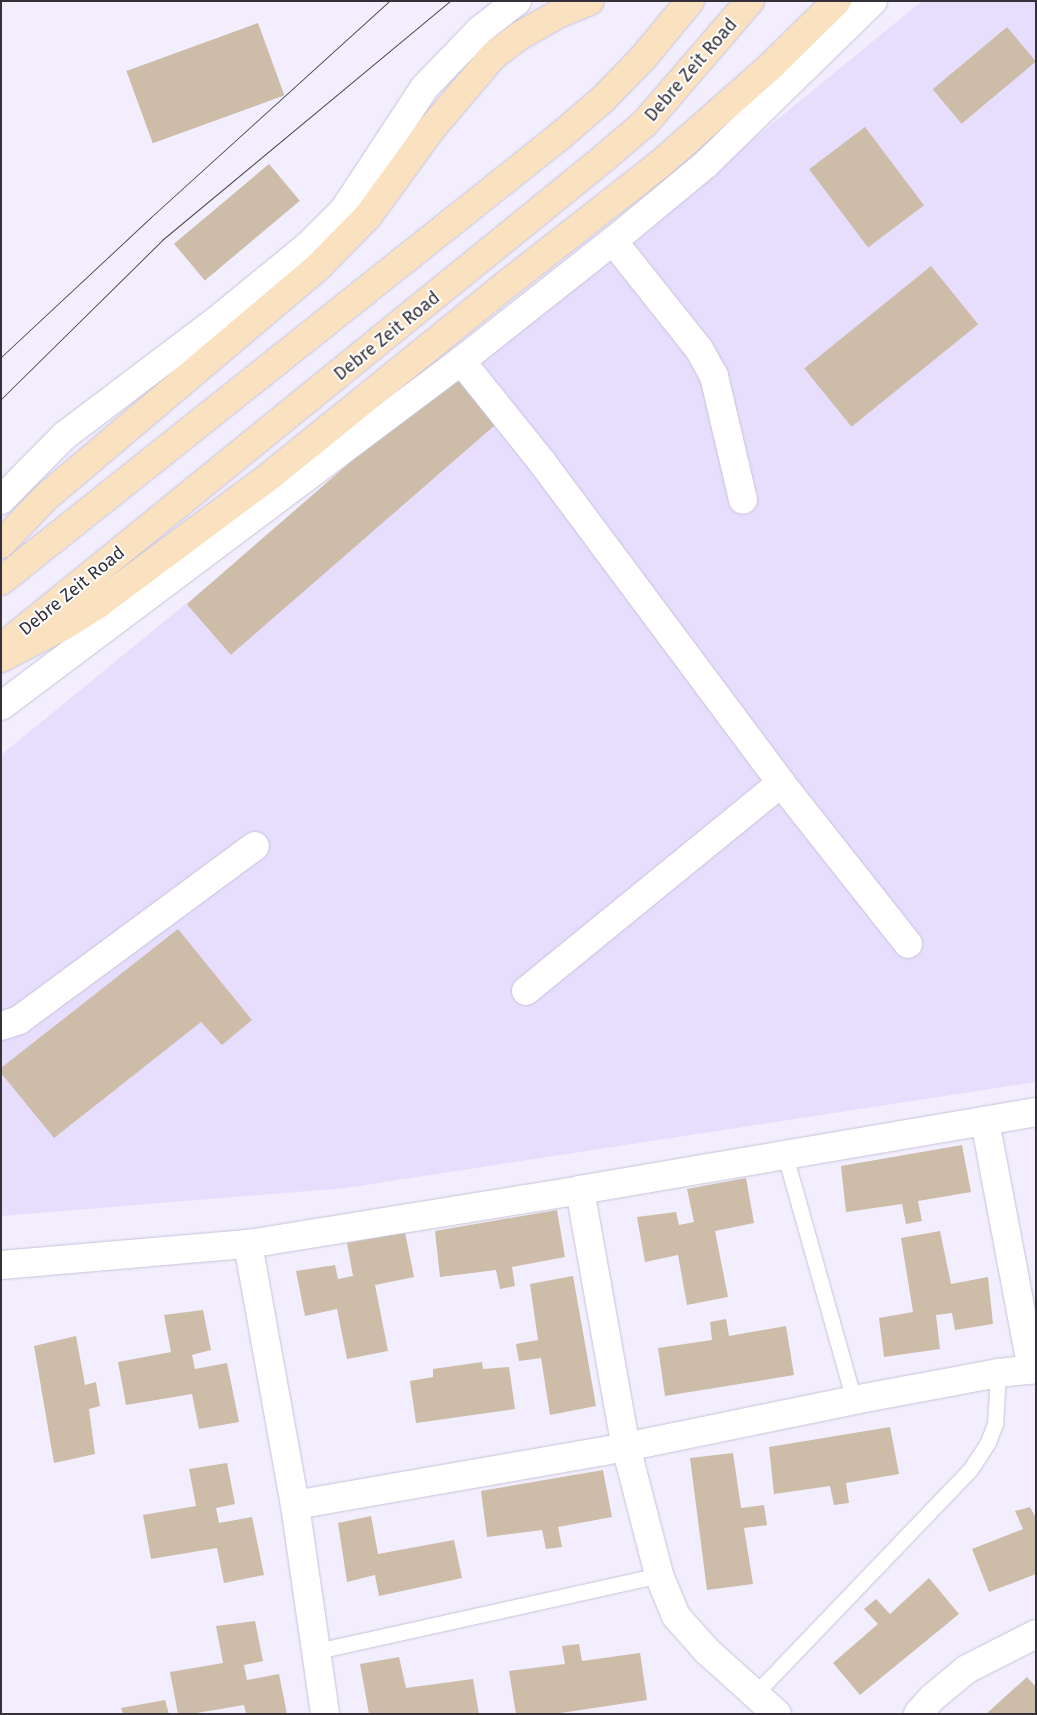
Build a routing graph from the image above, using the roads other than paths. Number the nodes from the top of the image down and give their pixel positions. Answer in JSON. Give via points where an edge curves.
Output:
{"nodes":[{"id":1,"x":517,"y":1,"type":"edge"},
{"id":2,"x":590,"y":1,"type":"edge"},
{"id":3,"x":690,"y":1,"type":"edge"},
{"id":4,"x":750,"y":1,"type":"edge"},
{"id":5,"x":838,"y":1,"type":"edge"},
{"id":6,"x":873,"y":1,"type":"edge"},
{"id":7,"x":613,"y":241,"type":"junction"},
{"id":8,"x":461,"y":361,"type":"junction"},
{"id":9,"x":1,"y":500,"type":"edge"},
{"id":10,"x":743,"y":500,"type":"dead end"},
{"id":11,"x":1,"y":544,"type":"edge"},
{"id":12,"x":1,"y":581,"type":"edge"},
{"id":13,"x":1,"y":648,"type":"edge"},
{"id":14,"x":1,"y":658,"type":"edge"},
{"id":15,"x":1,"y":706,"type":"edge"},
{"id":16,"x":781,"y":783,"type":"junction"},
{"id":17,"x":255,"y":846,"type":"dead end"},
{"id":18,"x":908,"y":944,"type":"dead end"},
{"id":19,"x":526,"y":991,"type":"dead end"},
{"id":20,"x":1,"y":1026,"type":"edge"},
{"id":21,"x":1036,"y":1112,"type":"edge"},
{"id":22,"x":985,"y":1121,"type":"junction"},
{"id":23,"x":785,"y":1155,"type":"junction"},
{"id":24,"x":580,"y":1190,"type":"junction"},
{"id":25,"x":248,"y":1244,"type":"junction"},
{"id":26,"x":1,"y":1265,"type":"edge"},
{"id":27,"x":1034,"y":1370,"type":"edge"},
{"id":28,"x":998,"y":1373,"type":"junction"},
{"id":29,"x":854,"y":1400,"type":"junction"},
{"id":30,"x":626,"y":1447,"type":"junction"},
{"id":31,"x":295,"y":1505,"type":"junction"},
{"id":32,"x":659,"y":1575,"type":"junction"},
{"id":33,"x":1036,"y":1634,"type":"edge"},
{"id":34,"x":317,"y":1651,"type":"junction"},
{"id":35,"x":754,"y":1695,"type":"junction"},
{"id":36,"x":325,"y":1714,"type":"edge"},
{"id":37,"x":777,"y":1714,"type":"edge"},
{"id":38,"x":918,"y":1714,"type":"edge"}],
"edges":[{"from":1,"to":9,"type":"street","via":[[480,30],[424,88],[344,210],[309,245],[216,321],[64,436]]},
{"from":2,"to":11,"type":"main road","via":[[521,34],[493,56],[432,128],[368,216],[319,266],[46,497]]},
{"from":3,"to":12,"type":"main road","via":[[643,58],[602,100],[560,136]]},
{"from":4,"to":13,"type":"main road","name":"Debre Zeit Road","via":[[645,123]]},
{"from":5,"to":14,"type":"main road","via":[[772,65],[659,165],[271,475],[98,604]]},
{"from":6,"to":7,"type":"street","via":[[706,164]]},
{"from":7,"to":8,"type":"street"},
{"from":7,"to":10,"type":"street","via":[[699,349],[714,376]]},
{"from":8,"to":15,"type":"street"},
{"from":8,"to":16,"type":"street","via":[[542,462]]},
{"from":16,"to":18,"type":"street"},
{"from":16,"to":19,"type":"street"},
{"from":17,"to":20,"type":"street","via":[[19,1020]]},
{"from":21,"to":22,"type":"street"},
{"from":22,"to":23,"type":"street"},
{"from":22,"to":27,"type":"street"},
{"from":23,"to":24,"type":"street"},
{"from":23,"to":29,"type":"lane"},
{"from":24,"to":25,"type":"street"},
{"from":24,"to":30,"type":"street"},
{"from":25,"to":26,"type":"street"},
{"from":25,"to":31,"type":"street"},
{"from":27,"to":28,"type":"street"},
{"from":28,"to":29,"type":"street"},
{"from":28,"to":35,"type":"lane","via":[[995,1424],[970,1470]]},
{"from":29,"to":30,"type":"street"},
{"from":30,"to":31,"type":"street"},
{"from":30,"to":32,"type":"street"},
{"from":31,"to":34,"type":"street"},
{"from":32,"to":34,"type":"lane"},
{"from":32,"to":35,"type":"street","via":[[676,1616],[707,1651]]},
{"from":33,"to":38,"type":"street","via":[[967,1669]]},
{"from":34,"to":36,"type":"street"},
{"from":35,"to":37,"type":"street"}]}
